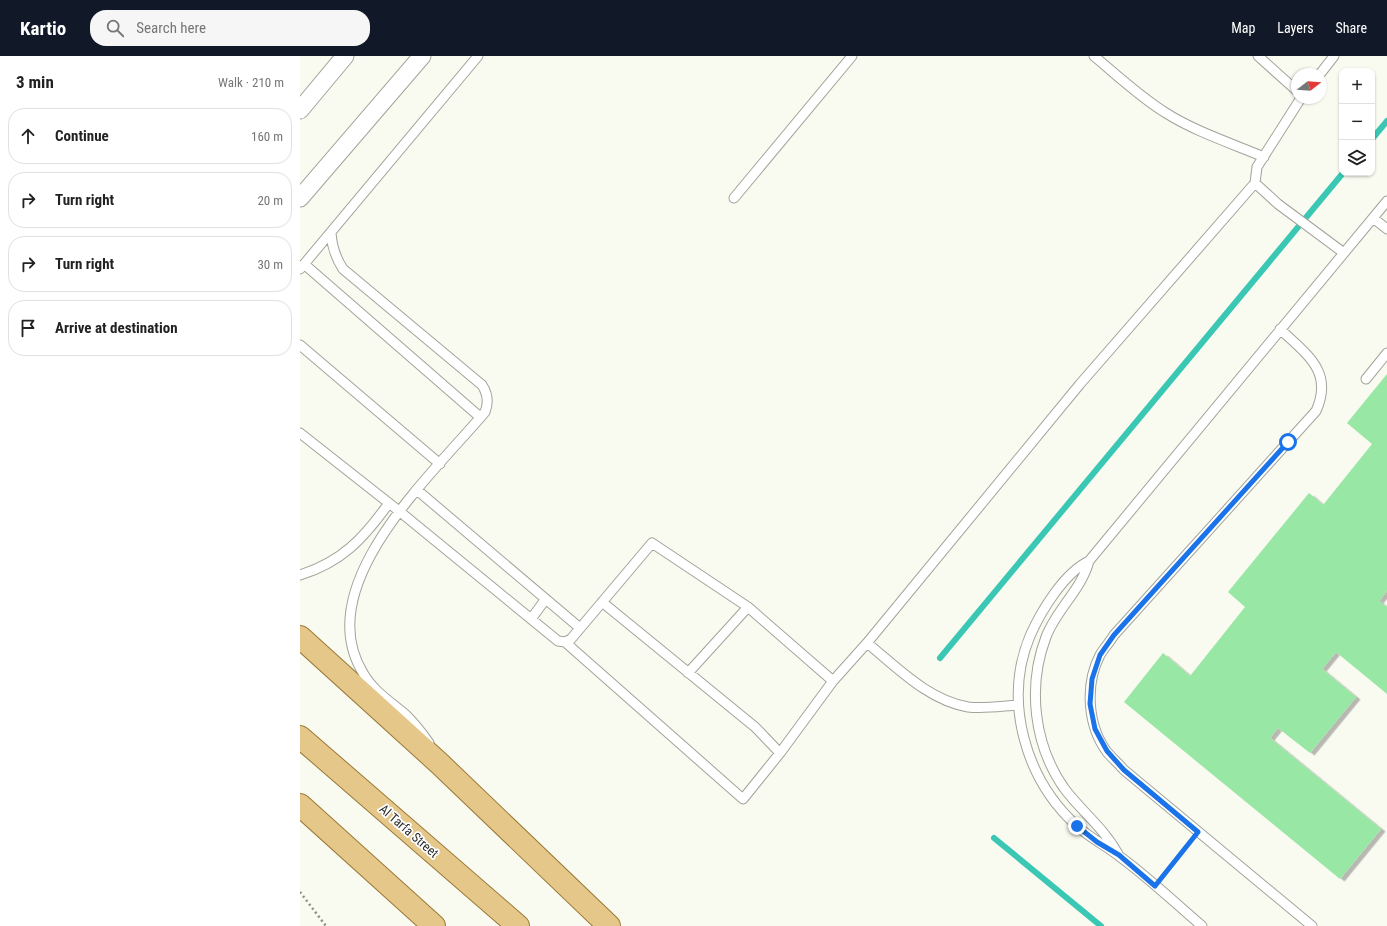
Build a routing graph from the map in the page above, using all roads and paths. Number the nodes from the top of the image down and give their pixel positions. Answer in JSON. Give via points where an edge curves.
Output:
{"nodes":[{"id":1,"x":345,"y":56,"type":"edge"},
{"id":2,"x":422,"y":56,"type":"edge"},
{"id":3,"x":478,"y":56,"type":"edge"},
{"id":4,"x":852,"y":56,"type":"edge"},
{"id":5,"x":1094,"y":56,"type":"edge"},
{"id":6,"x":1258,"y":56,"type":"edge"},
{"id":7,"x":1334,"y":56,"type":"edge"},
{"id":8,"x":1325,"y":68,"type":"edge"},
{"id":9,"x":1291,"y":86,"type":"edge"},
{"id":10,"x":1297,"y":104,"type":"edge"},
{"id":11,"x":300,"y":110,"type":"edge"},
{"id":12,"x":1264,"y":157,"type":"junction"},
{"id":13,"x":1255,"y":183,"type":"junction"},
{"id":14,"x":300,"y":198,"type":"edge"},
{"id":15,"x":734,"y":198,"type":"dead end"},
{"id":16,"x":1387,"y":201,"type":"edge"},
{"id":17,"x":1373,"y":218,"type":"junction"},
{"id":18,"x":1387,"y":229,"type":"edge"},
{"id":19,"x":331,"y":233,"type":"junction"},
{"id":20,"x":1344,"y":253,"type":"junction"},
{"id":21,"x":302,"y":267,"type":"edge"},
{"id":22,"x":1280,"y":329,"type":"junction"},
{"id":23,"x":300,"y":344,"type":"edge"},
{"id":24,"x":1387,"y":353,"type":"edge"},
{"id":25,"x":1366,"y":378,"type":"dead end"},
{"id":26,"x":480,"y":417,"type":"junction"},
{"id":27,"x":300,"y":433,"type":"edge"},
{"id":28,"x":440,"y":464,"type":"junction"},
{"id":29,"x":417,"y":490,"type":"junction"},
{"id":30,"x":389,"y":503,"type":"junction"},
{"id":31,"x":399,"y":510,"type":"junction"},
{"id":32,"x":1089,"y":561,"type":"junction"},
{"id":33,"x":300,"y":575,"type":"edge"},
{"id":34,"x":545,"y":600,"type":"junction"},
{"id":35,"x":602,"y":602,"type":"junction"},
{"id":36,"x":748,"y":607,"type":"junction"},
{"id":37,"x":531,"y":619,"type":"junction"},
{"id":38,"x":580,"y":628,"type":"junction"},
{"id":39,"x":300,"y":637,"type":"edge"},
{"id":40,"x":565,"y":642,"type":"junction"},
{"id":41,"x":868,"y":643,"type":"junction"},
{"id":42,"x":688,"y":673,"type":"junction"},
{"id":43,"x":833,"y":680,"type":"junction"},
{"id":44,"x":1018,"y":705,"type":"junction"},
{"id":45,"x":300,"y":737,"type":"edge"},
{"id":46,"x":780,"y":753,"type":"junction"},
{"id":47,"x":440,"y":764,"type":"junction"},
{"id":48,"x":300,"y":805,"type":"edge"},
{"id":49,"x":1198,"y":832,"type":"junction"},
{"id":50,"x":1119,"y":855,"type":"junction"},
{"id":51,"x":1155,"y":886,"type":"junction"},
{"id":52,"x":300,"y":892,"type":"edge"},
{"id":53,"x":326,"y":926,"type":"edge"},
{"id":54,"x":434,"y":926,"type":"edge"},
{"id":55,"x":518,"y":926,"type":"edge"},
{"id":56,"x":609,"y":926,"type":"edge"},
{"id":57,"x":1202,"y":926,"type":"edge"},
{"id":58,"x":1312,"y":926,"type":"edge"}],
"edges":[{"from":1,"to":11,"type":"street"},
{"from":2,"to":14,"type":"street"},
{"from":3,"to":19,"type":"lane"},
{"from":4,"to":15,"type":"lane"},
{"from":5,"to":12,"type":"lane","via":[[1166,114]]},
{"from":6,"to":9,"type":"lane"},
{"from":7,"to":8,"type":"lane"},
{"from":10,"to":12,"type":"lane"},
{"from":12,"to":13,"type":"lane","via":[[1257,167]]},
{"from":13,"to":20,"type":"lane","via":[[1278,204]]},
{"from":13,"to":41,"type":"lane","via":[[1080,384]]},
{"from":16,"to":17,"type":"lane"},
{"from":17,"to":18,"type":"lane"},
{"from":17,"to":20,"type":"lane"},
{"from":19,"to":21,"type":"lane"},
{"from":19,"to":26,"type":"lane","via":[[334,252],[343,269],[482,385],[486,391],[488,405]]},
{"from":20,"to":22,"type":"lane"},
{"from":21,"to":26,"type":"lane"},
{"from":22,"to":32,"type":"lane"},
{"from":22,"to":49,"type":"lane","via":[[1318,368],[1323,390],[1316,411],[1114,635],[1100,655],[1092,679],[1090,704],[1095,729],[1107,751],[1124,770]]},
{"from":23,"to":28,"type":"lane"},
{"from":24,"to":25,"type":"lane"},
{"from":26,"to":28,"type":"lane"},
{"from":27,"to":30,"type":"lane"},
{"from":28,"to":29,"type":"lane"},
{"from":29,"to":31,"type":"lane"},
{"from":29,"to":34,"type":"lane"},
{"from":30,"to":31,"type":"lane"},
{"from":30,"to":33,"type":"lane","via":[[369,531],[350,550],[320,568]]},
{"from":31,"to":37,"type":"lane"},
{"from":31,"to":47,"type":"lane","via":[[376,544],[359,580],[349,617],[349,636],[352,650],[363,674],[418,727],[430,743]]},
{"from":32,"to":44,"type":"lane","via":[[1068,577],[1048,603],[1032,631],[1020,667]]},
{"from":32,"to":50,"type":"lane","via":[[1046,636],[1036,676],[1036,710],[1041,740],[1055,773],[1065,789],[1111,841]]},
{"from":34,"to":37,"type":"lane"},
{"from":34,"to":38,"type":"lane"},
{"from":35,"to":36,"type":"lane","via":[[652,543]]},
{"from":35,"to":38,"type":"lane"},
{"from":35,"to":42,"type":"lane"},
{"from":36,"to":42,"type":"lane"},
{"from":36,"to":43,"type":"lane"},
{"from":37,"to":40,"type":"lane","via":[[554,639]]},
{"from":38,"to":40,"type":"lane"},
{"from":39,"to":47,"type":"main road"},
{"from":40,"to":46,"type":"lane","via":[[743,798]]},
{"from":41,"to":43,"type":"lane"},
{"from":41,"to":44,"type":"lane","via":[[942,700],[970,707]]},
{"from":42,"to":46,"type":"lane","via":[[758,729]]},
{"from":43,"to":46,"type":"lane"},
{"from":44,"to":50,"type":"lane","via":[[1025,742],[1044,786],[1077,826]]},
{"from":45,"to":55,"type":"main road","name":"Al Tarfa Street"},
{"from":47,"to":56,"type":"main road"},
{"from":48,"to":54,"type":"main road"},
{"from":49,"to":51,"type":"path"},
{"from":49,"to":58,"type":"lane"},
{"from":50,"to":51,"type":"lane"},
{"from":51,"to":57,"type":"lane"},
{"from":52,"to":53,"type":"path"}]}
